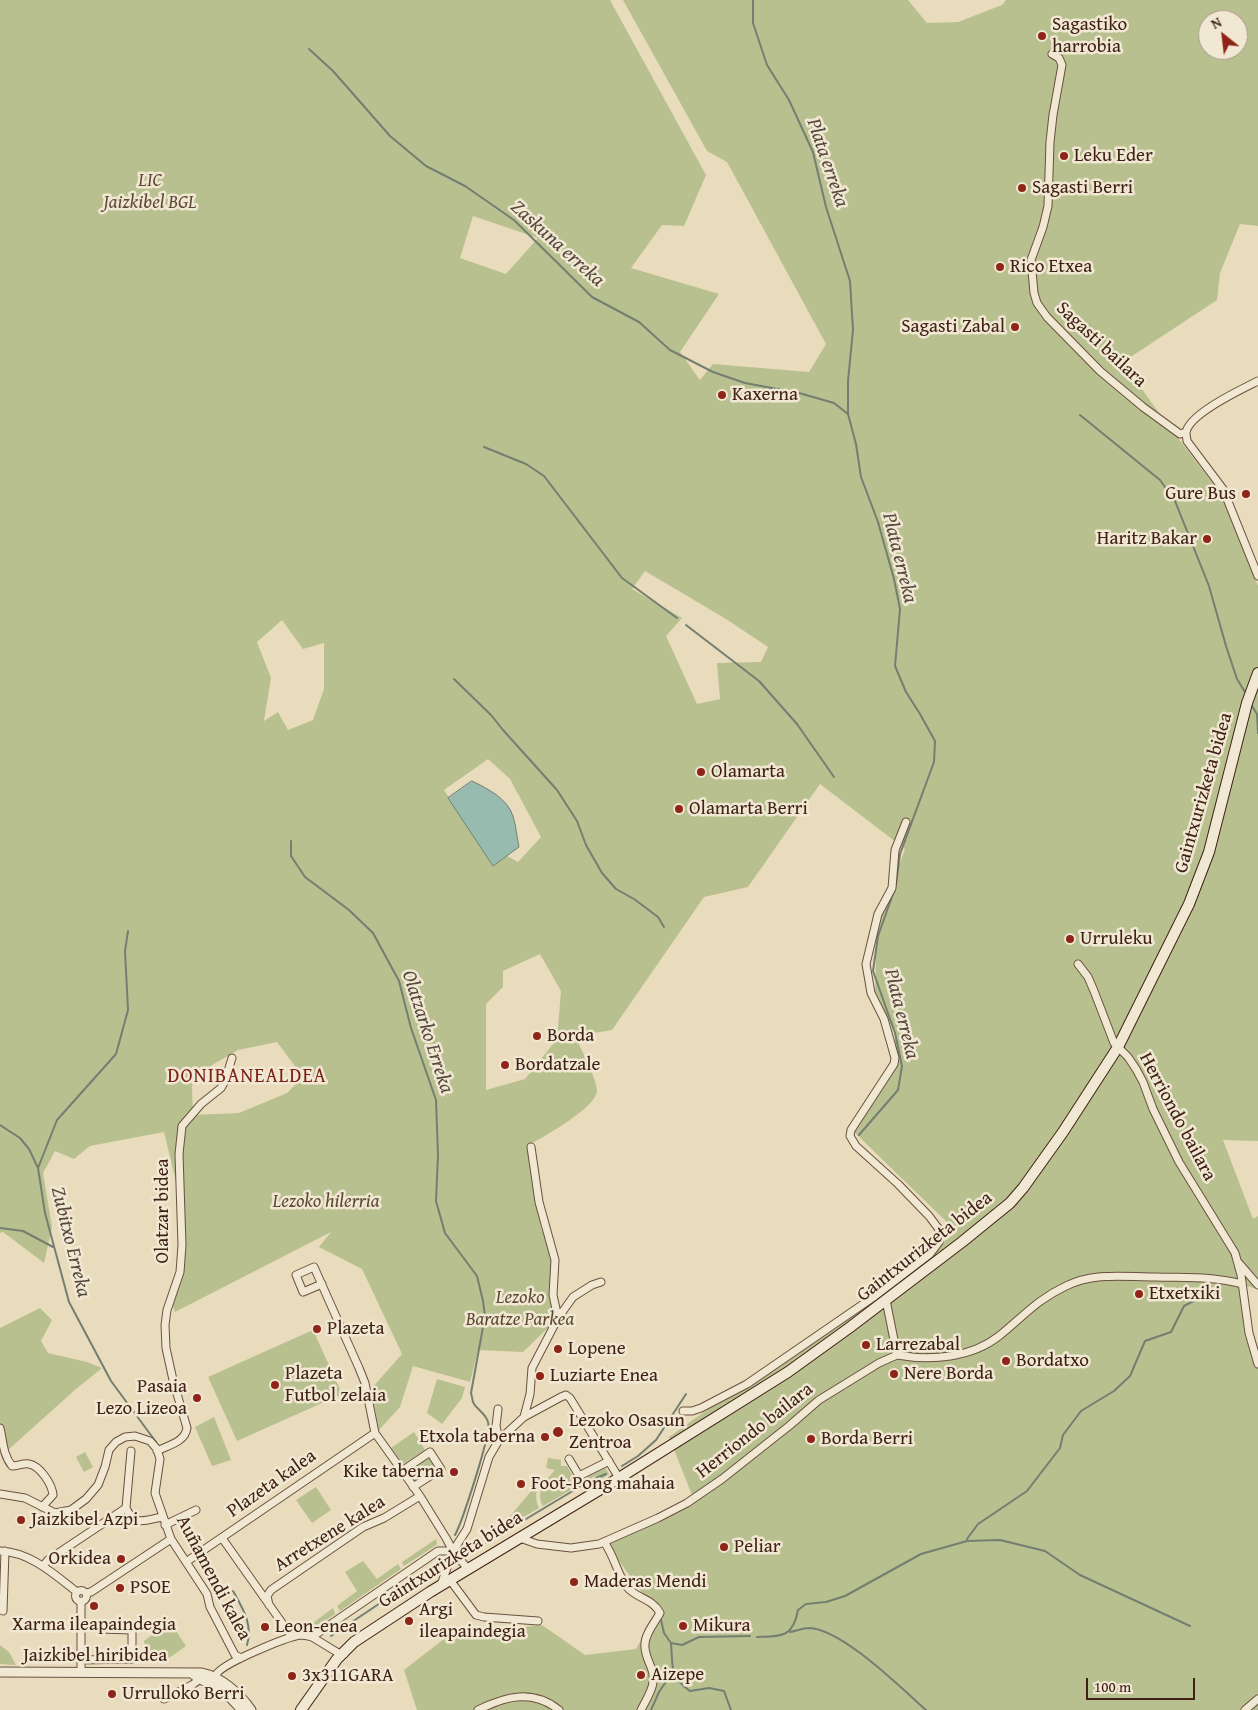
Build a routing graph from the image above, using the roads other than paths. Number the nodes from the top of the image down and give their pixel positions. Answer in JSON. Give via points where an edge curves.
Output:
{"nodes":[{"id":1,"x":1052,"y":54,"type":"dead end"},
{"id":2,"x":1258,"y":381,"type":"edge"},
{"id":3,"x":1186,"y":432,"type":"junction"},
{"id":4,"x":1258,"y":576,"type":"edge"},
{"id":5,"x":1258,"y":673,"type":"edge"},
{"id":6,"x":906,"y":822,"type":"dead end"},
{"id":7,"x":1078,"y":964,"type":"dead end"},
{"id":8,"x":1118,"y":1047,"type":"junction"},
{"id":9,"x":232,"y":1058,"type":"dead end"},
{"id":10,"x":531,"y":1147,"type":"dead end"},
{"id":11,"x":1238,"y":1261,"type":"junction"},
{"id":12,"x":601,"y":1282,"type":"dead end"},
{"id":13,"x":322,"y":1284,"type":"dead end"},
{"id":14,"x":1242,"y":1284,"type":"junction"},
{"id":15,"x":1258,"y":1285,"type":"edge"},
{"id":16,"x":886,"y":1300,"type":"junction"},
{"id":17,"x":558,"y":1318,"type":"junction"},
{"id":18,"x":897,"y":1356,"type":"junction"},
{"id":19,"x":1258,"y":1364,"type":"edge"},
{"id":20,"x":498,"y":1409,"type":"dead end"},
{"id":21,"x":683,"y":1411,"type":"dead end"},
{"id":22,"x":524,"y":1418,"type":"junction"},
{"id":23,"x":0,"y":1428,"type":"edge"},
{"id":24,"x":375,"y":1432,"type":"junction"},
{"id":25,"x":499,"y":1440,"type":"junction"},
{"id":26,"x":131,"y":1451,"type":"dead end"},
{"id":27,"x":158,"y":1451,"type":"junction"},
{"id":28,"x":569,"y":1459,"type":"dead end"},
{"id":29,"x":609,"y":1460,"type":"junction"},
{"id":30,"x":402,"y":1471,"type":"junction"},
{"id":31,"x":619,"y":1478,"type":"junction"},
{"id":32,"x":413,"y":1488,"type":"junction"},
{"id":33,"x":0,"y":1494,"type":"edge"},
{"id":34,"x":420,"y":1496,"type":"junction"},
{"id":35,"x":42,"y":1507,"type":"junction"},
{"id":36,"x":126,"y":1508,"type":"junction"},
{"id":37,"x":196,"y":1510,"type":"dead end"},
{"id":38,"x":162,"y":1517,"type":"junction"},
{"id":39,"x":165,"y":1524,"type":"junction"},
{"id":40,"x":222,"y":1538,"type":"junction"},
{"id":41,"x":520,"y":1538,"type":"junction"},
{"id":42,"x":171,"y":1539,"type":"junction"},
{"id":43,"x":604,"y":1542,"type":"junction"},
{"id":44,"x":2,"y":1551,"type":"edge"},
{"id":45,"x":453,"y":1551,"type":"junction"},
{"id":46,"x":186,"y":1562,"type":"junction"},
{"id":47,"x":43,"y":1566,"type":"junction"},
{"id":48,"x":466,"y":1566,"type":"junction"},
{"id":49,"x":448,"y":1576,"type":"junction"},
{"id":50,"x":77,"y":1592,"type":"junction"},
{"id":51,"x":86,"y":1593,"type":"junction"},
{"id":52,"x":81,"y":1601,"type":"junction"},
{"id":53,"x":269,"y":1604,"type":"junction"},
{"id":54,"x":3,"y":1611,"type":"dead end"},
{"id":55,"x":538,"y":1621,"type":"dead end"},
{"id":56,"x":99,"y":1630,"type":"dead end"},
{"id":57,"x":312,"y":1636,"type":"junction"},
{"id":58,"x":292,"y":1637,"type":"junction"},
{"id":59,"x":345,"y":1652,"type":"junction"},
{"id":60,"x":241,"y":1658,"type":"junction"},
{"id":61,"x":81,"y":1660,"type":"junction"},
{"id":62,"x":0,"y":1672,"type":"edge"},
{"id":63,"x":80,"y":1672,"type":"junction"},
{"id":64,"x":189,"y":1672,"type":"junction"},
{"id":65,"x":201,"y":1678,"type":"junction"},
{"id":66,"x":219,"y":1679,"type":"junction"},
{"id":67,"x":164,"y":1699,"type":"dead end"},
{"id":68,"x":1258,"y":1699,"type":"edge"},
{"id":69,"x":242,"y":1710,"type":"edge"},
{"id":70,"x":251,"y":1710,"type":"edge"},
{"id":71,"x":301,"y":1710,"type":"edge"},
{"id":72,"x":308,"y":1710,"type":"edge"},
{"id":73,"x":478,"y":1710,"type":"edge"},
{"id":74,"x":559,"y":1710,"type":"edge"},
{"id":75,"x":641,"y":1710,"type":"edge"},
{"id":76,"x":1245,"y":1710,"type":"edge"}],
"edges":[{"from":1,"to":3,"type":"street","name":"Sagasti bailara","via":[[1062,65],[1051,133],[1048,206],[1031,260],[1037,303],[1107,377],[1159,420],[1180,434]]},
{"from":2,"to":3,"type":"street","via":[[1201,414]]},
{"from":3,"to":4,"type":"street","via":[[1187,441],[1223,489]]},
{"from":5,"to":8,"type":"main road","name":"Gaintxurizketa bidea","via":[[1247,703],[1210,852],[1189,904]]},
{"from":6,"to":21,"type":"street","via":[[895,850],[892,888],[878,914],[866,964],[871,993],[884,1019],[894,1064],[850,1136],[864,1155],[930,1216],[938,1228],[939,1242],[930,1254],[874,1296],[748,1384],[701,1408]]},
{"from":7,"to":8,"type":"street","name":"Herriondo bailara","via":[[1088,977]]},
{"from":8,"to":11,"type":"street","name":"Herriondo bailara","via":[[1136,1070],[1178,1160]]},
{"from":8,"to":16,"type":"main road","name":"Gaintxurizketa bidea","via":[[1023,1188],[970,1236]]},
{"from":9,"to":27,"type":"street","name":"Olatzar bidea","via":[[221,1088],[182,1126],[179,1154],[180,1272],[165,1325],[166,1348],[187,1428],[182,1439]]},
{"from":10,"to":17,"type":"street","via":[[539,1202],[555,1260],[553,1295]]},
{"from":11,"to":14,"type":"street","name":"Herriondo bailara"},
{"from":11,"to":15,"type":"street"},
{"from":12,"to":17,"type":"street","via":[[573,1297]]},
{"from":13,"to":24,"type":"street","via":[[362,1375]]},
{"from":14,"to":18,"type":"street","name":"Herriondo bailara","via":[[1202,1276],[1096,1276],[1043,1298],[998,1338],[981,1348],[949,1356]]},
{"from":14,"to":19,"type":"street","name":"Herriondo bailara"},
{"from":16,"to":18,"type":"street"},
{"from":16,"to":31,"type":"main road","name":"Gaintxurizketa bidea","via":[[788,1372]]},
{"from":17,"to":22,"type":"street","via":[[532,1368]]},
{"from":18,"to":43,"type":"street","name":"Herriondo bailara","via":[[879,1363],[819,1400],[754,1455],[687,1503]]},
{"from":20,"to":25,"type":"street","via":[[496,1426]]},
{"from":22,"to":25,"type":"street"},
{"from":22,"to":29,"type":"street","via":[[568,1396]]},
{"from":23,"to":35,"type":"street","via":[[4,1453],[12,1466],[30,1464],[35,1467],[52,1490],[53,1495]]},
{"from":24,"to":30,"type":"street"},
{"from":24,"to":40,"type":"street","name":"Plazeta kalea"},
{"from":25,"to":45,"type":"street","via":[[489,1457],[467,1529]]},
{"from":26,"to":36,"type":"street"},
{"from":27,"to":35,"type":"street","via":[[150,1441],[141,1437],[120,1439],[109,1450],[101,1479],[91,1495],[71,1510],[55,1512]]},
{"from":27,"to":38,"type":"street","name":"Auñamendi kalea","via":[[160,1464],[155,1493]]},
{"from":28,"to":29,"type":"street","via":[[581,1475]]},
{"from":29,"to":31,"type":"street"},
{"from":30,"to":32,"type":"street"},
{"from":30,"to":32,"type":"street","via":[[430,1452],[441,1469]]},
{"from":31,"to":41,"type":"main road","name":"Gaintxurizketa bidea"},
{"from":32,"to":34,"type":"street"},
{"from":33,"to":35,"type":"street","via":[[25,1498]]},
{"from":34,"to":45,"type":"street"},
{"from":34,"to":53,"type":"street","name":"Arretxene kalea","via":[[363,1527],[271,1590],[267,1596]]},
{"from":36,"to":38,"type":"street","via":[[136,1521]]},
{"from":36,"to":47,"type":"street"},
{"from":37,"to":39,"type":"street"},
{"from":38,"to":39,"type":"street","name":"Auñamendi kalea"},
{"from":39,"to":42,"type":"street","name":"Auñamendi kalea"},
{"from":40,"to":46,"type":"street","name":"Plazeta kalea"},
{"from":40,"to":53,"type":"street","name":"Arretxene kalea"},
{"from":41,"to":43,"type":"street","name":"Herriondo bailara","via":[[537,1544],[571,1548]]},
{"from":41,"to":48,"type":"main road","name":"Gaintxurizketa bidea"},
{"from":42,"to":46,"type":"street","name":"Auñamendi kalea"},
{"from":42,"to":51,"type":"street"},
{"from":43,"to":75,"type":"street","via":[[627,1586],[656,1606],[660,1613],[644,1646],[654,1684]]},
{"from":44,"to":47,"type":"street"},
{"from":44,"to":54,"type":"street"},
{"from":45,"to":48,"type":"street"},
{"from":45,"to":49,"type":"street"},
{"from":45,"to":57,"type":"street","via":[[438,1551]]},
{"from":46,"to":60,"type":"street","name":"Auñamendi kalea","via":[[207,1594],[210,1607],[235,1655]]},
{"from":47,"to":50,"type":"street"},
{"from":48,"to":49,"type":"main road","name":"Gaintxurizketa bidea"},
{"from":48,"to":49,"type":"street","via":[[455,1560]]},
{"from":49,"to":55,"type":"street","via":[[476,1615]]},
{"from":49,"to":59,"type":"main road","name":"Gaintxurizketa bidea","via":[[362,1636]]},
{"from":50,"to":51,"type":"street","via":[[82,1590]]},
{"from":50,"to":52,"type":"street","via":[[76,1599]]},
{"from":51,"to":52,"type":"street","via":[[86,1598]]},
{"from":52,"to":61,"type":"street"},
{"from":53,"to":58,"type":"street","name":"Arretxene kalea"},
{"from":56,"to":61,"type":"street","name":"Jaizkibel hiribidea","via":[[132,1630],[132,1659]]},
{"from":57,"to":58,"type":"street"},
{"from":57,"to":59,"type":"street"},
{"from":58,"to":60,"type":"street"},
{"from":59,"to":71,"type":"main road"},
{"from":59,"to":72,"type":"main road"},
{"from":60,"to":66,"type":"street","via":[[217,1671]]},
{"from":61,"to":63,"type":"street"},
{"from":62,"to":63,"type":"street","name":"Jaizkibel hiribidea"},
{"from":63,"to":64,"type":"street","name":"Jaizkibel hiribidea"},
{"from":64,"to":65,"type":"street","name":"Jaizkibel hiribidea"},
{"from":64,"to":66,"type":"street","name":"Jaizkibel hiribidea"},
{"from":65,"to":66,"type":"street"},
{"from":65,"to":67,"type":"street","via":[[192,1686]]},
{"from":65,"to":69,"type":"street","name":"Jaizkibel hiribidea","via":[[227,1694]]},
{"from":66,"to":70,"type":"street","name":"Jaizkibel hiribidea"},
{"from":68,"to":76,"type":"street"},
{"from":73,"to":74,"type":"street","via":[[506,1698],[524,1696],[543,1700]]}]}
